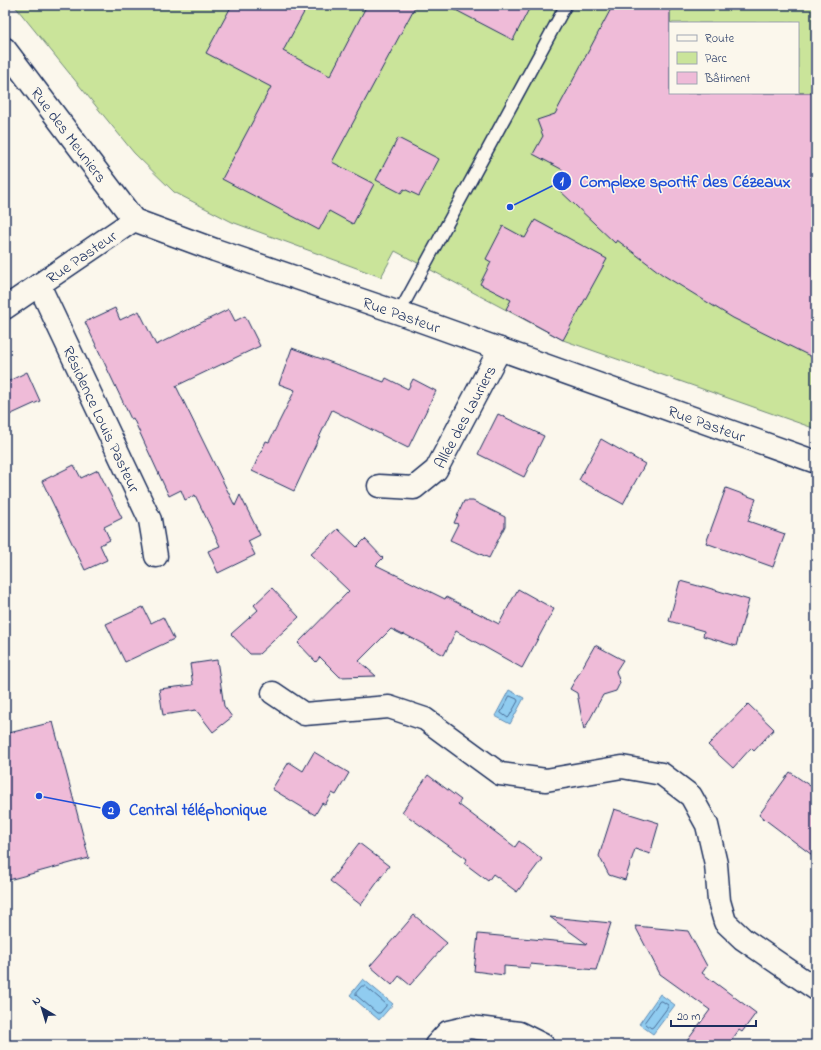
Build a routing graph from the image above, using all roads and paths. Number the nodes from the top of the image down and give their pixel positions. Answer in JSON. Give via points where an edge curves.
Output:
{"nodes":[{"id":1,"x":566,"y":5,"type":"edge"},
{"id":2,"x":5,"y":49,"type":"edge"},
{"id":3,"x":134,"y":220,"type":"junction"},
{"id":4,"x":39,"y":285,"type":"junction"},
{"id":5,"x":5,"y":308,"type":"edge"},
{"id":6,"x":399,"y":313,"type":"junction"},
{"id":7,"x":500,"y":349,"type":"junction"},
{"id":8,"x":816,"y":462,"type":"edge"},
{"id":9,"x":379,"y":486,"type":"dead end"},
{"id":10,"x":156,"y":556,"type":"dead end"},
{"id":11,"x":273,"y":693,"type":"dead end"},
{"id":12,"x":816,"y":989,"type":"edge"},
{"id":13,"x":436,"y":1045,"type":"edge"},
{"id":14,"x":543,"y":1045,"type":"edge"}],
"edges":[{"from":1,"to":6,"type":"lane"},
{"from":2,"to":3,"type":"street","name":"Rue des Meuniers"},
{"from":3,"to":4,"type":"street","name":"Rue Pasteur"},
{"from":3,"to":6,"type":"street","name":"Rue Pasteur"},
{"from":4,"to":5,"type":"street","name":"Rue Pasteur"},
{"from":4,"to":10,"type":"street","name":"Résidence Louis Pasteur","via":[[150,520]]},
{"from":6,"to":7,"type":"street","name":"Rue Pasteur"},
{"from":7,"to":8,"type":"street","name":"Rue Pasteur"},
{"from":7,"to":9,"type":"street","name":"Allée des Lauriers","via":[[436,470],[414,488]]},
{"from":11,"to":12,"type":"street","via":[[304,714],[389,707],[425,719],[500,774],[546,780],[622,766],[662,774],[691,796],[707,825],[725,922],[742,939]]},
{"from":13,"to":14,"type":"street","via":[[448,1032],[470,1027],[519,1033]]}]}
